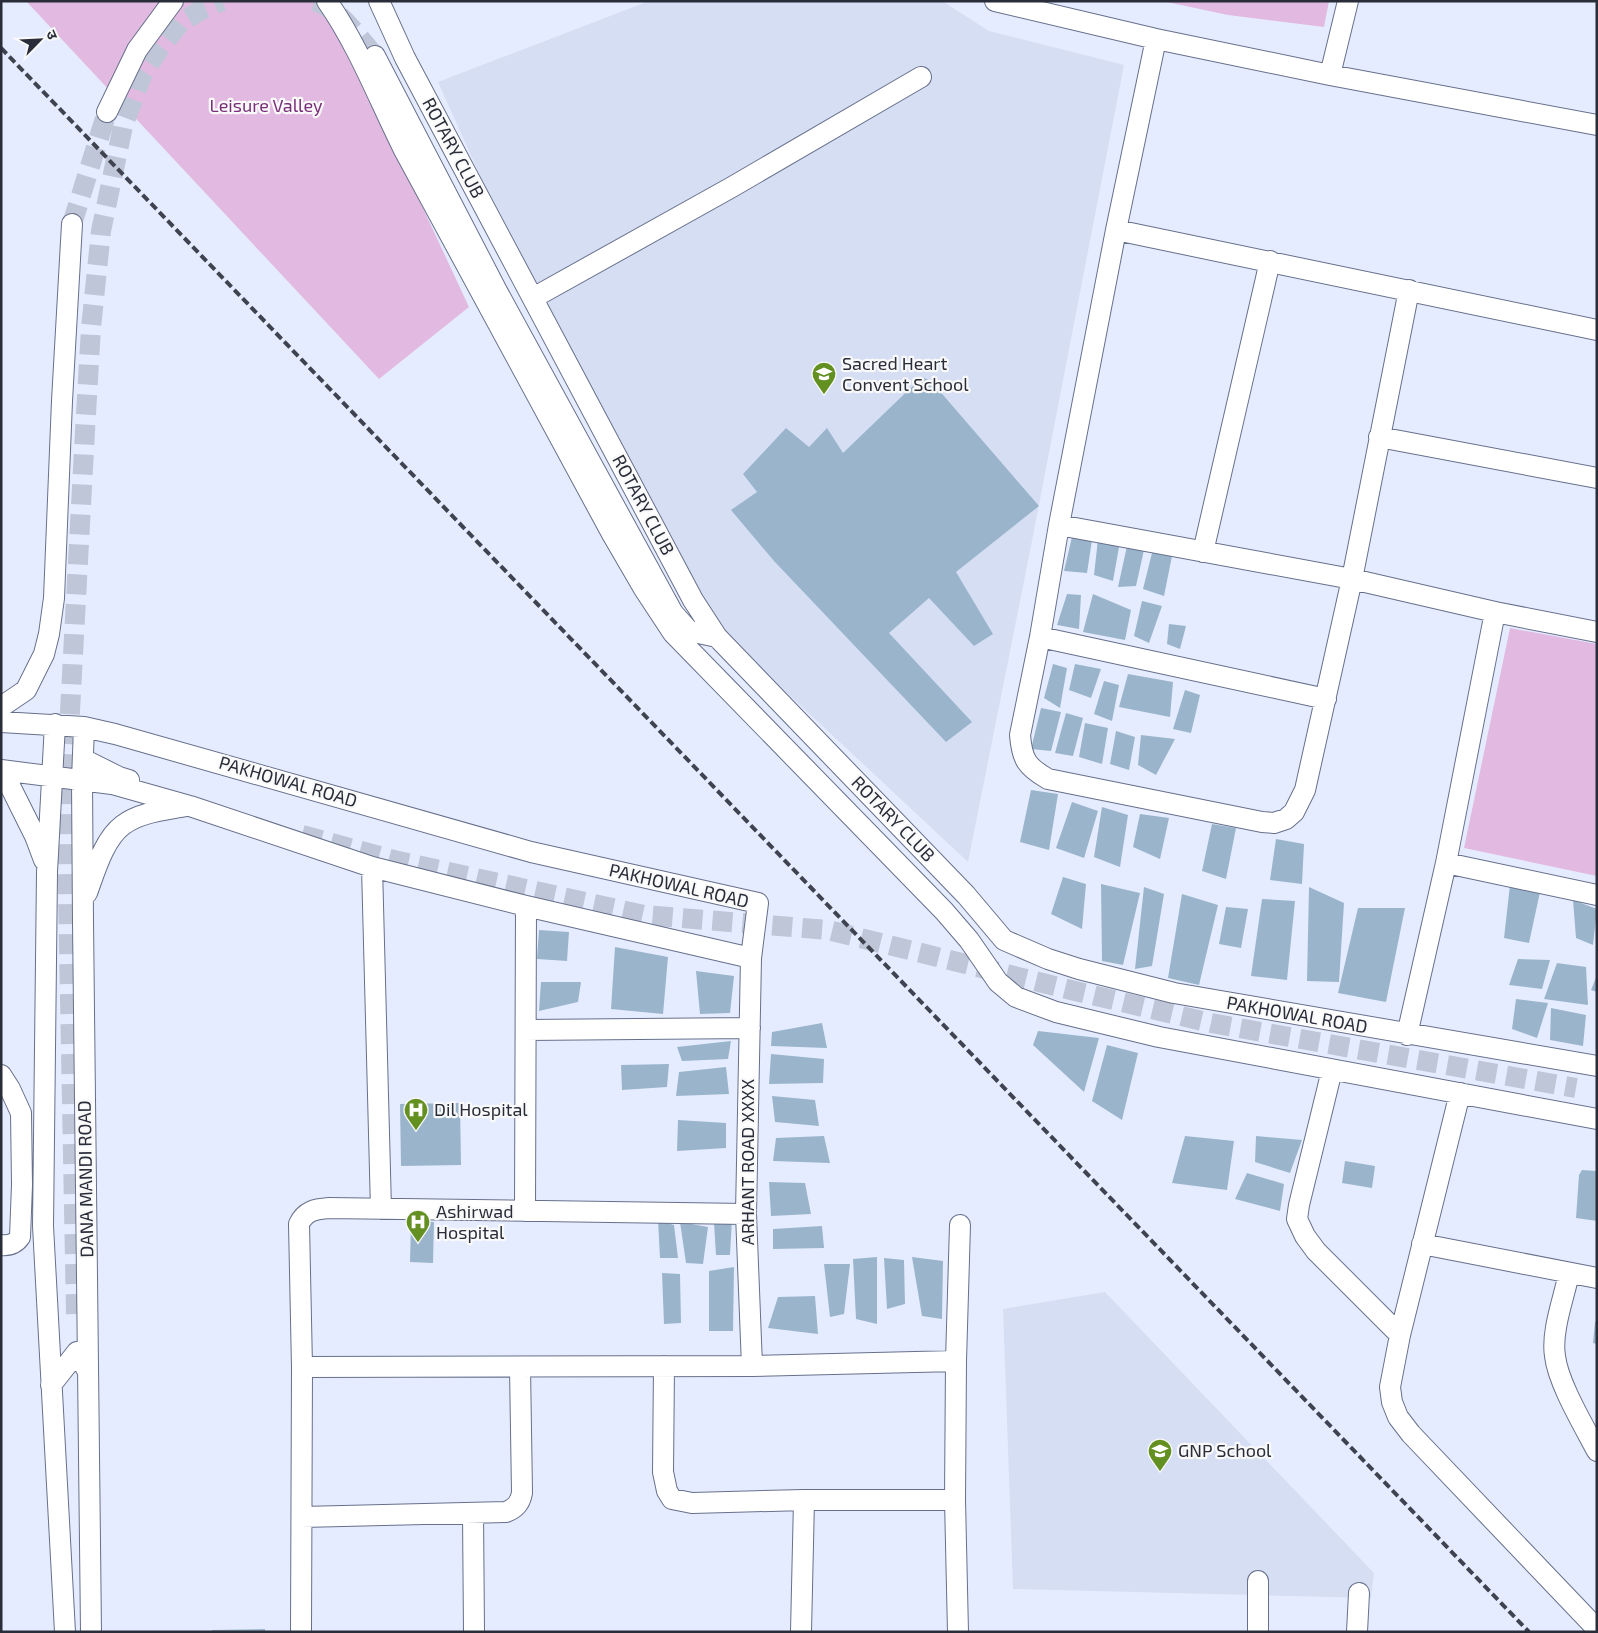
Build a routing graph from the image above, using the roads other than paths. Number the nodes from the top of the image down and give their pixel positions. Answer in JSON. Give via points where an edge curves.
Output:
{"nodes":[{"id":1,"x":174,"y":1,"type":"edge"},
{"id":2,"x":328,"y":1,"type":"edge"},
{"id":3,"x":379,"y":1,"type":"edge"},
{"id":4,"x":995,"y":1,"type":"edge"},
{"id":5,"x":1348,"y":1,"type":"edge"},
{"id":6,"x":1156,"y":39,"type":"junction"},
{"id":7,"x":375,"y":56,"type":"tunnel mouth"},
{"id":8,"x":1330,"y":75,"type":"junction"},
{"id":9,"x":921,"y":77,"type":"dead end"},
{"id":10,"x":107,"y":112,"type":"tunnel mouth"},
{"id":11,"x":1597,"y":125,"type":"edge"},
{"id":12,"x":72,"y":224,"type":"tunnel mouth"},
{"id":13,"x":1116,"y":230,"type":"junction"},
{"id":14,"x":1270,"y":261,"type":"junction"},
{"id":15,"x":1409,"y":290,"type":"junction"},
{"id":16,"x":532,"y":298,"type":"junction"},
{"id":17,"x":1597,"y":330,"type":"edge"},
{"id":18,"x":1379,"y":437,"type":"junction"},
{"id":19,"x":1597,"y":478,"type":"edge"},
{"id":20,"x":1058,"y":525,"type":"junction"},
{"id":21,"x":1203,"y":552,"type":"junction"},
{"id":22,"x":1352,"y":579,"type":"junction"},
{"id":23,"x":1495,"y":612,"type":"junction"},
{"id":24,"x":1597,"y":632,"type":"edge"},
{"id":25,"x":717,"y":637,"type":"junction"},
{"id":26,"x":1040,"y":637,"type":"junction"},
{"id":27,"x":1326,"y":699,"type":"junction"},
{"id":28,"x":1,"y":706,"type":"edge"},
{"id":29,"x":1,"y":722,"type":"edge"},
{"id":30,"x":55,"y":724,"type":"junction"},
{"id":31,"x":84,"y":727,"type":"junction"},
{"id":32,"x":83,"y":759,"type":"junction"},
{"id":33,"x":2,"y":770,"type":"edge"},
{"id":34,"x":53,"y":777,"type":"junction"},
{"id":35,"x":82,"y":780,"type":"junction"},
{"id":36,"x":159,"y":789,"type":"dead end"},
{"id":37,"x":190,"y":806,"type":"junction"},
{"id":38,"x":1446,"y":863,"type":"junction"},
{"id":39,"x":372,"y":866,"type":"junction"},
{"id":40,"x":47,"y":872,"type":"junction"},
{"id":41,"x":966,"y":895,"type":"junction"},
{"id":42,"x":1597,"y":895,"type":"edge"},
{"id":43,"x":83,"y":906,"type":"junction"},
{"id":44,"x":526,"y":906,"type":"junction"},
{"id":45,"x":944,"y":911,"type":"junction"},
{"id":46,"x":1004,"y":940,"type":"joint"},
{"id":47,"x":751,"y":958,"type":"junction"},
{"id":48,"x":750,"y":1028,"type":"junction"},
{"id":49,"x":526,"y":1030,"type":"junction"},
{"id":50,"x":1406,"y":1034,"type":"junction"},
{"id":51,"x":1597,"y":1066,"type":"edge"},
{"id":52,"x":1332,"y":1070,"type":"junction"},
{"id":53,"x":1,"y":1075,"type":"edge"},
{"id":54,"x":1460,"y":1093,"type":"junction"},
{"id":55,"x":1597,"y":1119,"type":"edge"},
{"id":56,"x":380,"y":1209,"type":"junction"},
{"id":57,"x":525,"y":1211,"type":"junction"},
{"id":58,"x":746,"y":1214,"type":"junction"},
{"id":59,"x":960,"y":1225,"type":"dead end"},
{"id":60,"x":1422,"y":1244,"type":"junction"},
{"id":61,"x":1,"y":1245,"type":"edge"},
{"id":62,"x":1569,"y":1273,"type":"junction"},
{"id":63,"x":1597,"y":1278,"type":"edge"},
{"id":64,"x":76,"y":1314,"type":"tunnel mouth"},
{"id":65,"x":1400,"y":1335,"type":"junction"},
{"id":66,"x":77,"y":1352,"type":"junction"},
{"id":67,"x":956,"y":1361,"type":"junction"},
{"id":68,"x":664,"y":1366,"type":"junction"},
{"id":69,"x":752,"y":1366,"type":"junction"},
{"id":70,"x":302,"y":1367,"type":"junction"},
{"id":71,"x":520,"y":1367,"type":"junction"},
{"id":72,"x":88,"y":1372,"type":"junction"},
{"id":73,"x":51,"y":1385,"type":"junction"},
{"id":74,"x":1597,"y":1451,"type":"edge"},
{"id":75,"x":804,"y":1500,"type":"junction"},
{"id":76,"x":955,"y":1500,"type":"junction"},
{"id":77,"x":473,"y":1512,"type":"junction"},
{"id":78,"x":302,"y":1517,"type":"junction"},
{"id":79,"x":1258,"y":1581,"type":"dead end"},
{"id":80,"x":1359,"y":1593,"type":"dead end"},
{"id":81,"x":1597,"y":1629,"type":"edge"},
{"id":82,"x":64,"y":1632,"type":"edge"},
{"id":83,"x":92,"y":1632,"type":"edge"},
{"id":84,"x":301,"y":1632,"type":"edge"},
{"id":85,"x":474,"y":1632,"type":"edge"},
{"id":86,"x":801,"y":1632,"type":"edge"},
{"id":87,"x":958,"y":1632,"type":"edge"},
{"id":88,"x":1258,"y":1632,"type":"edge"},
{"id":89,"x":1357,"y":1632,"type":"edge"}],
"edges":[{"from":1,"to":10,"type":"street","via":[[137,50]]},
{"from":2,"to":45,"type":"street","via":[[361,58],[404,150],[608,526],[660,614],[673,633]]},
{"from":3,"to":16,"type":"street","name":"ROTARY CLUB","via":[[405,58]]},
{"from":4,"to":6,"type":"street"},
{"from":5,"to":8,"type":"street"},
{"from":6,"to":8,"type":"street"},
{"from":6,"to":13,"type":"street"},
{"from":7,"to":25,"type":"street","via":[[497,291],[673,613],[689,631]]},
{"from":8,"to":11,"type":"street"},
{"from":9,"to":16,"type":"street"},
{"from":12,"to":28,"type":"street","via":[[54,598],[49,634],[26,690]]},
{"from":13,"to":14,"type":"street"},
{"from":13,"to":20,"type":"street"},
{"from":14,"to":15,"type":"street"},
{"from":14,"to":21,"type":"street"},
{"from":15,"to":17,"type":"street"},
{"from":15,"to":18,"type":"street"},
{"from":16,"to":25,"type":"street","name":"ROTARY CLUB","via":[[693,600]]},
{"from":18,"to":19,"type":"street"},
{"from":18,"to":22,"type":"street"},
{"from":20,"to":21,"type":"street"},
{"from":20,"to":26,"type":"street"},
{"from":21,"to":22,"type":"street"},
{"from":22,"to":23,"type":"street"},
{"from":22,"to":27,"type":"street"},
{"from":23,"to":24,"type":"street"},
{"from":23,"to":38,"type":"street"},
{"from":25,"to":41,"type":"street","name":"ROTARY CLUB"},
{"from":26,"to":27,"type":"street"},
{"from":26,"to":27,"type":"street","via":[[1020,735],[1026,764],[1048,779],[1274,823],[1294,812],[1305,790]]},
{"from":29,"to":30,"type":"street","name":"PAKHOWAL ROAD"},
{"from":30,"to":31,"type":"street","name":"PAKHOWAL ROAD"},
{"from":30,"to":34,"type":"street"},
{"from":31,"to":32,"type":"street","name":"DANA MANDI ROAD"},
{"from":31,"to":47,"type":"street","name":"PAKHOWAL ROAD","via":[[531,852],[758,903]]},
{"from":32,"to":35,"type":"street","name":"DANA MANDI ROAD"},
{"from":32,"to":36,"type":"street","via":[[119,776]]},
{"from":33,"to":34,"type":"street"},
{"from":33,"to":40,"type":"street","via":[[35,836]]},
{"from":34,"to":35,"type":"street"},
{"from":34,"to":40,"type":"street"},
{"from":35,"to":37,"type":"street","via":[[112,784]]},
{"from":35,"to":43,"type":"street","name":"DANA MANDI ROAD"},
{"from":37,"to":39,"type":"street"},
{"from":37,"to":43,"type":"street","via":[[139,817],[123,825],[107,844]]},
{"from":38,"to":42,"type":"street"},
{"from":38,"to":50,"type":"street"},
{"from":39,"to":44,"type":"street"},
{"from":39,"to":56,"type":"street"},
{"from":40,"to":73,"type":"street","via":[[43,1226]]},
{"from":41,"to":45,"type":"street"},
{"from":41,"to":46,"type":"street","name":"ROTARY CLUB"},
{"from":43,"to":72,"type":"street","name":"DANA MANDI ROAD"},
{"from":44,"to":47,"type":"street"},
{"from":44,"to":49,"type":"street"},
{"from":45,"to":52,"type":"street","via":[[998,982],[1016,996],[1056,1012],[1098,1023]]},
{"from":46,"to":50,"type":"street","name":"PAKHOWAL ROAD","via":[[1080,969],[1174,993]]},
{"from":47,"to":48,"type":"street","name":"ARHANT ROAD XXXX"},
{"from":48,"to":49,"type":"street"},
{"from":48,"to":58,"type":"street","name":"ARHANT ROAD XXXX"},
{"from":49,"to":57,"type":"street"},
{"from":50,"to":51,"type":"street","name":"PAKHOWAL ROAD"},
{"from":52,"to":54,"type":"street"},
{"from":52,"to":65,"type":"street","via":[[1297,1219],[1316,1252]]},
{"from":53,"to":61,"type":"street","via":[[20,1113],[22,1185],[20,1237],[11,1245]]},
{"from":54,"to":55,"type":"street"},
{"from":54,"to":60,"type":"street"},
{"from":56,"to":57,"type":"street"},
{"from":56,"to":70,"type":"street","via":[[324,1208],[308,1212],[299,1224]]},
{"from":57,"to":58,"type":"street"},
{"from":58,"to":69,"type":"street","name":"ARHANT ROAD XXXX"},
{"from":59,"to":67,"type":"street"},
{"from":60,"to":62,"type":"street"},
{"from":60,"to":65,"type":"street"},
{"from":62,"to":63,"type":"street"},
{"from":62,"to":74,"type":"street","via":[[1555,1335],[1554,1356],[1571,1402]]},
{"from":64,"to":66,"type":"street"},
{"from":65,"to":81,"type":"street","via":[[1390,1386],[1398,1417]]},
{"from":66,"to":72,"type":"street"},
{"from":66,"to":73,"type":"street"},
{"from":67,"to":69,"type":"street"},
{"from":67,"to":76,"type":"street"},
{"from":68,"to":69,"type":"street"},
{"from":68,"to":71,"type":"street"},
{"from":68,"to":75,"type":"street","via":[[663,1472],[672,1499],[692,1502]]},
{"from":70,"to":71,"type":"street"},
{"from":70,"to":78,"type":"street"},
{"from":71,"to":77,"type":"street","via":[[521,1501],[506,1512]]},
{"from":72,"to":83,"type":"street","name":"DANA MANDI ROAD"},
{"from":73,"to":82,"type":"street"},
{"from":75,"to":76,"type":"street"},
{"from":75,"to":86,"type":"street"},
{"from":76,"to":87,"type":"street"},
{"from":77,"to":78,"type":"street"},
{"from":77,"to":85,"type":"street"},
{"from":78,"to":84,"type":"street"},
{"from":79,"to":88,"type":"street"},
{"from":80,"to":89,"type":"street"}]}
